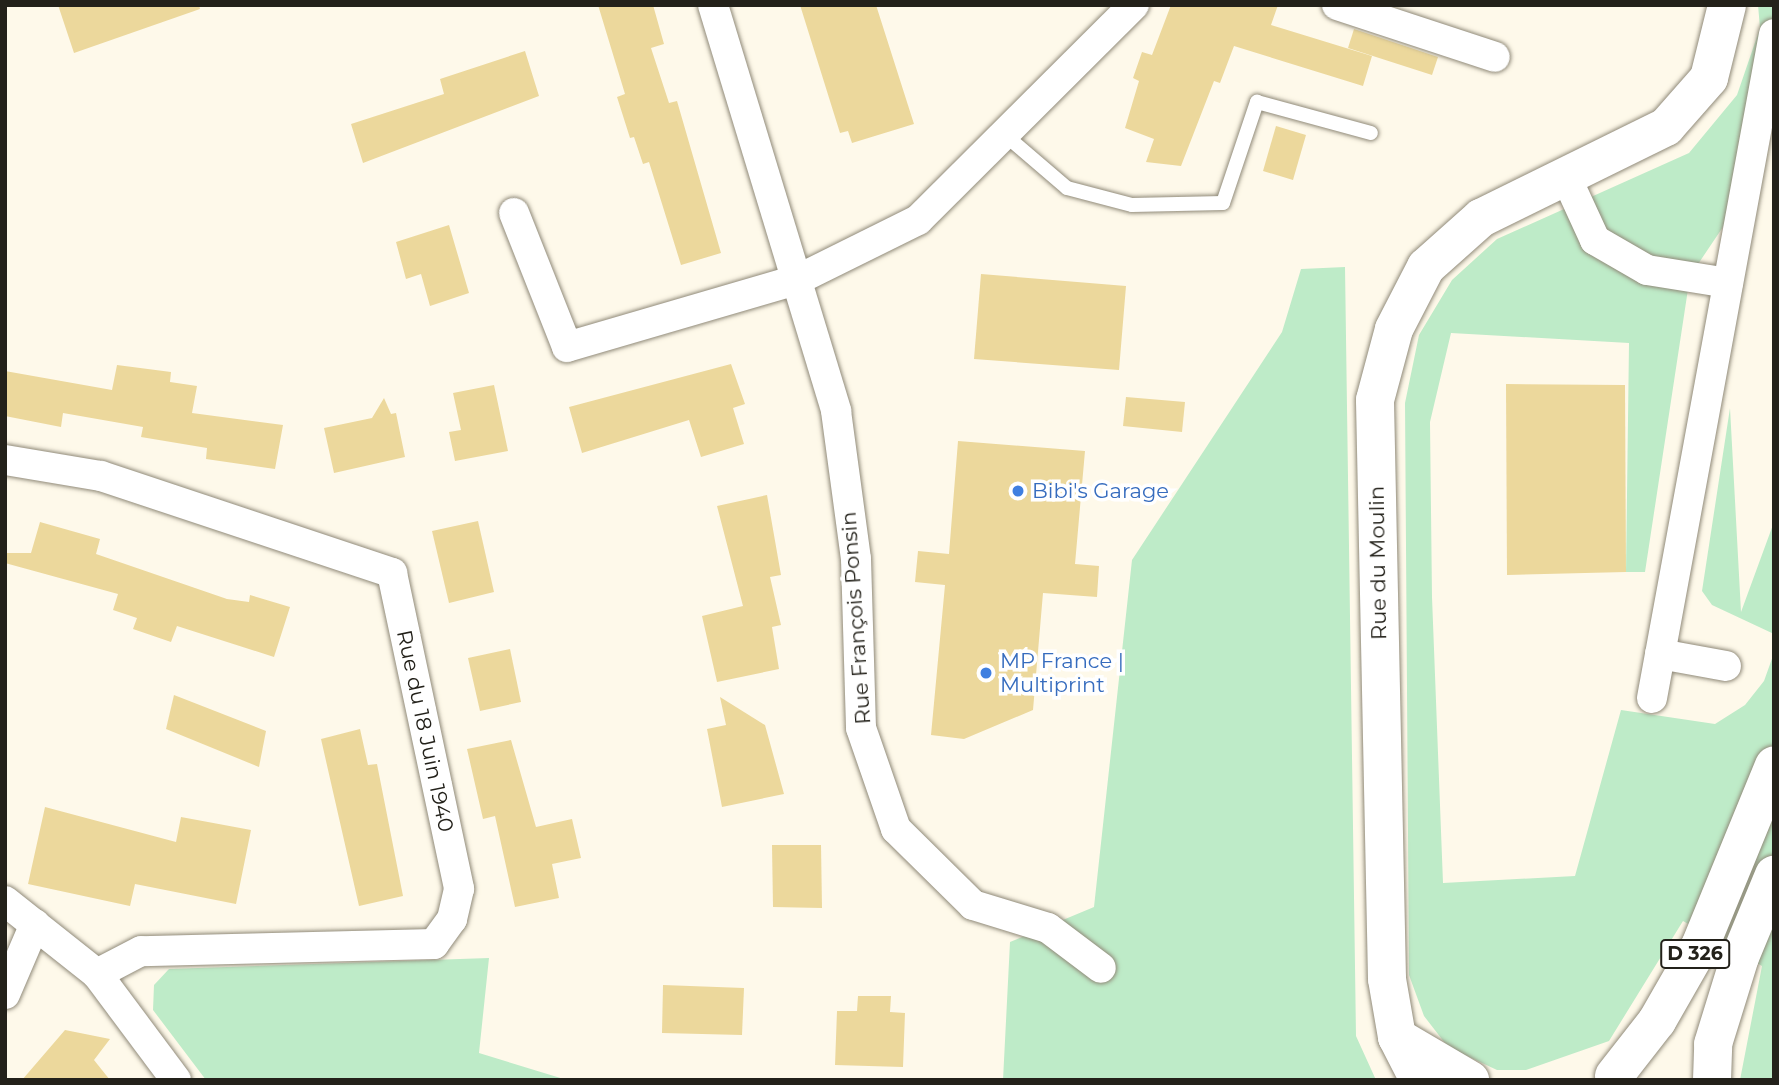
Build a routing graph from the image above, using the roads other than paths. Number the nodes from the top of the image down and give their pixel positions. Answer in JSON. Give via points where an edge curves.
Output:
{"nodes":[{"id":1,"x":713,"y":5,"type":"edge"},
{"id":2,"x":1134,"y":5,"type":"edge"},
{"id":3,"x":1337,"y":5,"type":"edge"},
{"id":4,"x":1727,"y":5,"type":"edge"},
{"id":5,"x":1774,"y":34,"type":"edge"},
{"id":6,"x":1495,"y":57,"type":"dead end"},
{"id":7,"x":1371,"y":133,"type":"dead end"},
{"id":8,"x":1004,"y":134,"type":"junction"},
{"id":9,"x":1567,"y":179,"type":"junction"},
{"id":10,"x":514,"y":213,"type":"dead end"},
{"id":11,"x":799,"y":279,"type":"junction"},
{"id":12,"x":1728,"y":283,"type":"junction"},
{"id":13,"x":5,"y":460,"type":"edge"},
{"id":14,"x":1660,"y":654,"type":"junction"},
{"id":15,"x":1726,"y":666,"type":"dead end"},
{"id":16,"x":1652,"y":698,"type":"dead end"},
{"id":17,"x":1774,"y":766,"type":"edge"},
{"id":18,"x":1774,"y":875,"type":"edge"},
{"id":19,"x":5,"y":901,"type":"edge"},
{"id":20,"x":35,"y":924,"type":"junction"},
{"id":21,"x":1101,"y":968,"type":"dead end"},
{"id":22,"x":97,"y":974,"type":"junction"},
{"id":23,"x":5,"y":994,"type":"edge"},
{"id":24,"x":1396,"y":1037,"type":"junction"},
{"id":25,"x":1607,"y":1078,"type":"edge"},
{"id":26,"x":176,"y":1080,"type":"edge"},
{"id":27,"x":1419,"y":1080,"type":"edge"},
{"id":28,"x":1470,"y":1080,"type":"edge"},
{"id":29,"x":1651,"y":1080,"type":"edge"},
{"id":30,"x":1712,"y":1080,"type":"edge"}],
"edges":[{"from":1,"to":11,"type":"street","name":"Rue François Ponsin"},
{"from":2,"to":8,"type":"street"},
{"from":3,"to":6,"type":"street"},
{"from":4,"to":9,"type":"main road","name":"Rue du Moulin","via":[[1709,78],[1666,127]]},
{"from":5,"to":12,"type":"street"},
{"from":7,"to":8,"type":"lane","via":[[1257,102],[1223,203],[1132,205],[1067,188]]},
{"from":8,"to":11,"type":"street","via":[[918,220]]},
{"from":9,"to":12,"type":"street","via":[[1595,240],[1647,270]]},
{"from":9,"to":24,"type":"main road","name":"Rue du Moulin","via":[[1481,218],[1426,267],[1394,329],[1375,400],[1387,979]]},
{"from":10,"to":11,"type":"street","via":[[566,347]]},
{"from":11,"to":21,"type":"street","name":"Rue François Ponsin","via":[[836,411],[856,559],[861,728],[896,829],[973,905],[1048,928]]},
{"from":12,"to":14,"type":"street"},
{"from":13,"to":22,"type":"street","name":"Rue du 18 Juin 1940","via":[[101,476],[392,573],[458,889],[452,919],[434,944],[141,951]]},
{"from":14,"to":15,"type":"street"},
{"from":14,"to":16,"type":"street"},
{"from":17,"to":25,"type":"main road","number":"D 326","via":[[1700,946],[1657,1021]]},
{"from":18,"to":30,"type":"main road","via":[[1717,1031]]},
{"from":19,"to":20,"type":"street"},
{"from":20,"to":22,"type":"street"},
{"from":20,"to":23,"type":"street"},
{"from":22,"to":26,"type":"street"},
{"from":24,"to":27,"type":"main road","name":"Rue du Moulin"},
{"from":24,"to":28,"type":"main road"},
{"from":25,"to":29,"type":"main road"}]}
